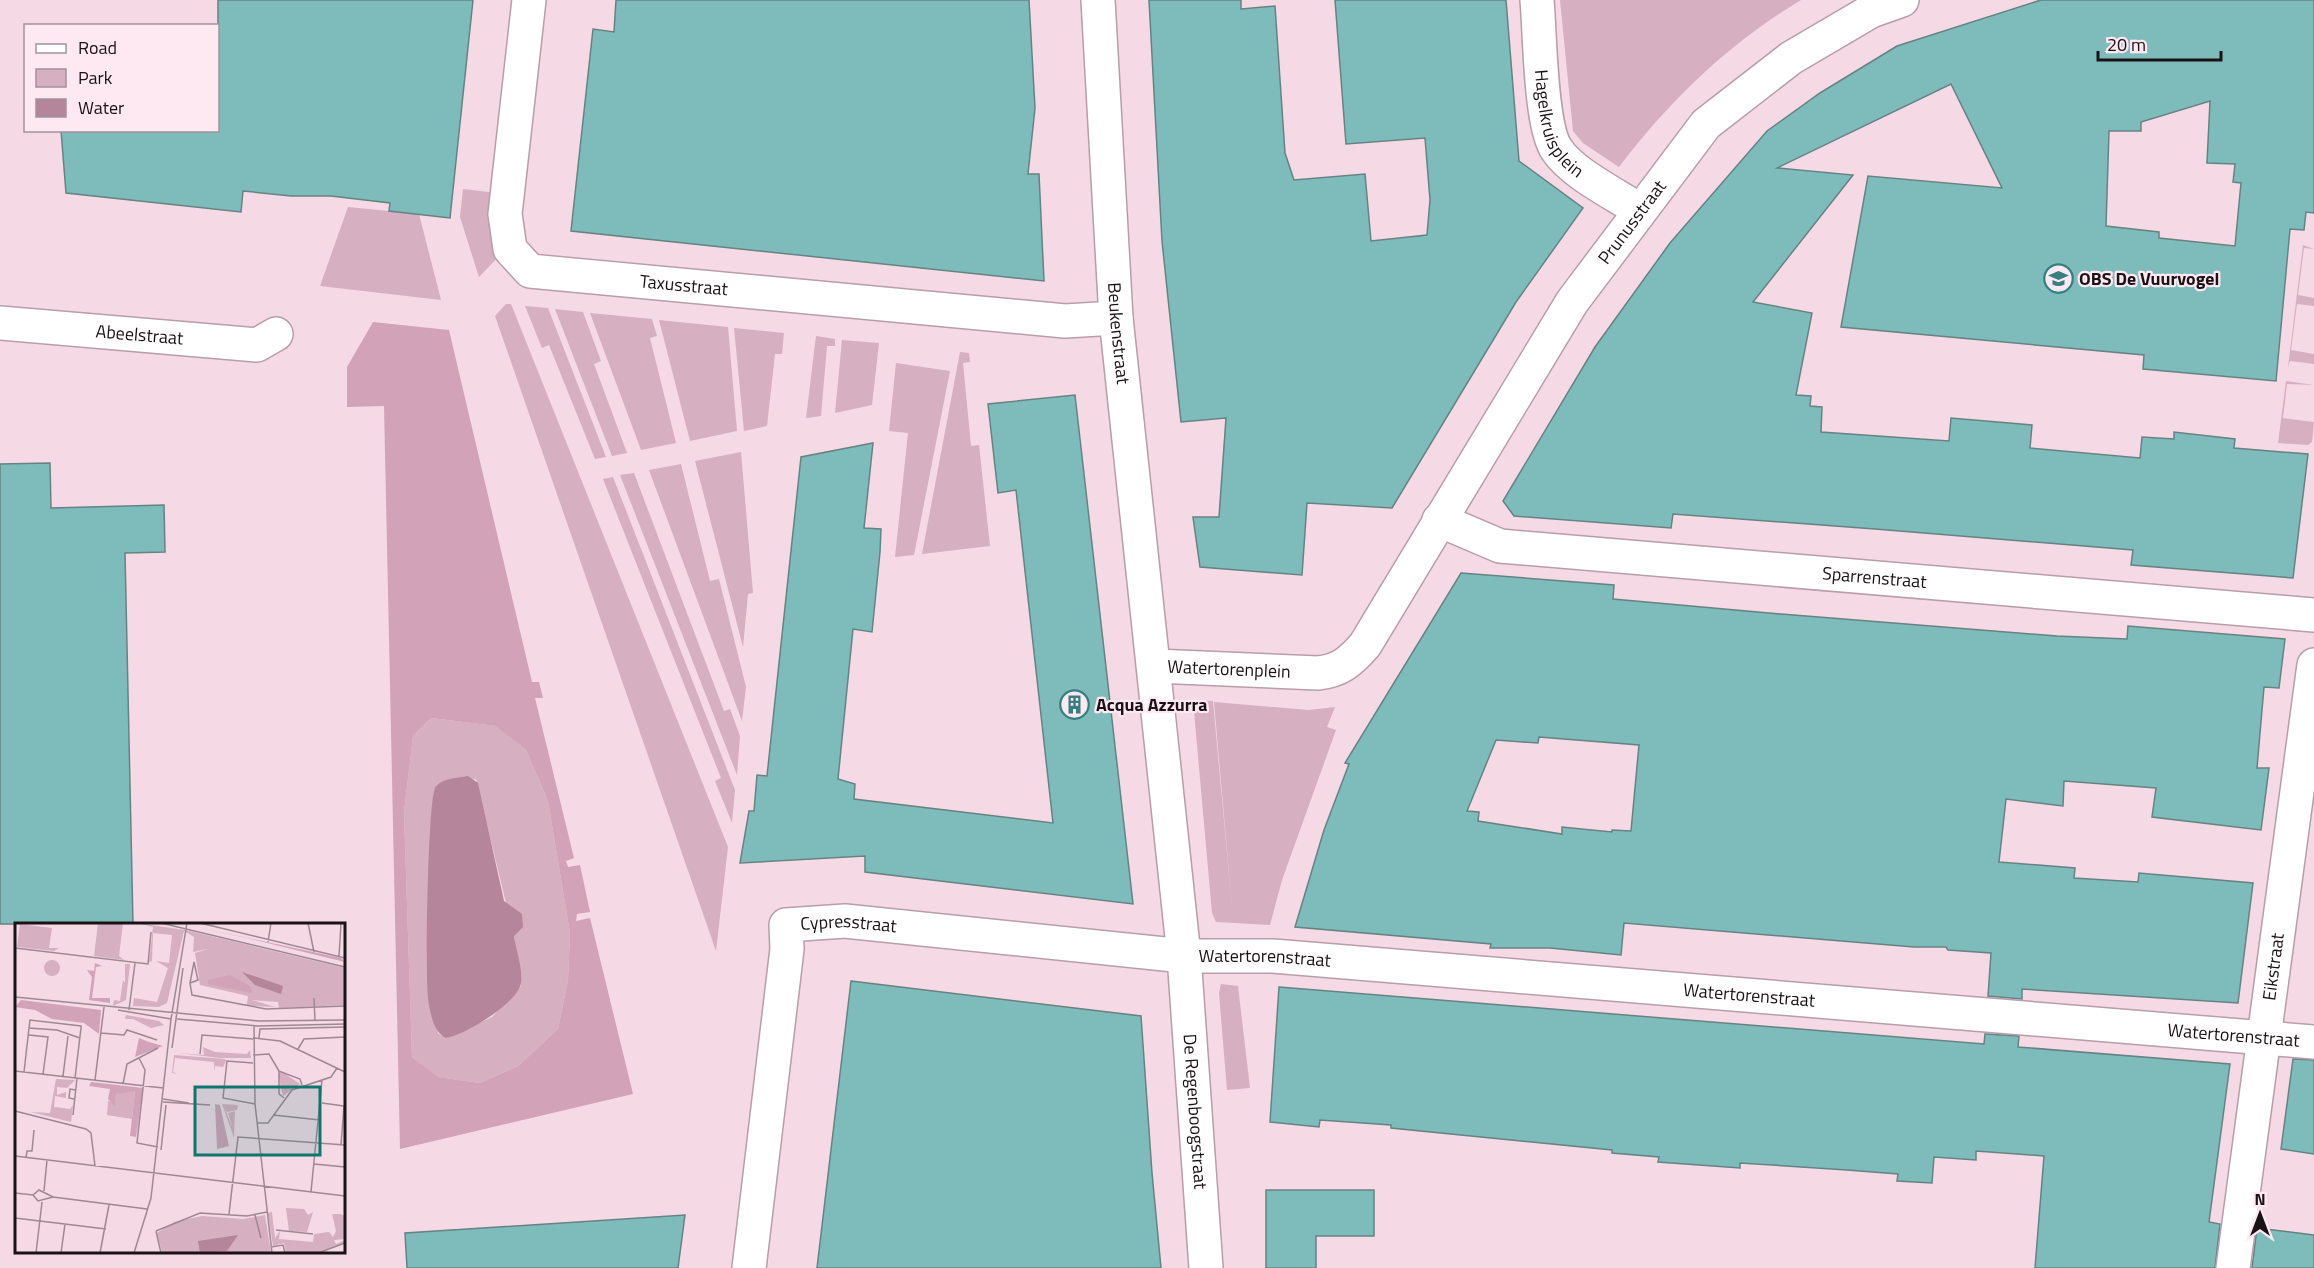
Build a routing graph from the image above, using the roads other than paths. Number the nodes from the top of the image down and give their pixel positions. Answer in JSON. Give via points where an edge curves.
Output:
{"nodes":[{"id":1,"x":529,"y":0,"type":"edge"},
{"id":2,"x":1098,"y":0,"type":"edge"},
{"id":3,"x":1537,"y":0,"type":"edge"},
{"id":4,"x":1902,"y":0,"type":"edge"},
{"id":5,"x":1639,"y":210,"type":"junction"},
{"id":6,"x":1116,"y":318,"type":"junction"},
{"id":7,"x":0,"y":323,"type":"edge"},
{"id":8,"x":276,"y":334,"type":"dead end"},
{"id":9,"x":1440,"y":520,"type":"junction"},
{"id":10,"x":2314,"y":615,"type":"edge"},
{"id":11,"x":2314,"y":665,"type":"edge"},
{"id":12,"x":1155,"y":666,"type":"junction"},
{"id":13,"x":1184,"y":956,"type":"junction"},
{"id":14,"x":2263,"y":1038,"type":"junction"},
{"id":15,"x":2314,"y":1042,"type":"edge"},
{"id":16,"x":749,"y":1268,"type":"edge"},
{"id":17,"x":1206,"y":1268,"type":"edge"},
{"id":18,"x":2233,"y":1268,"type":"edge"}],
"edges":[{"from":1,"to":6,"type":"street","name":"Taxusstraat","via":[[505,214],[510,249],[530,271],[1053,321]]},
{"from":2,"to":6,"type":"street","name":"Beukenstraat"},
{"from":3,"to":5,"type":"street","name":"Hagelkruisplein","via":[[1547,123],[1556,149],[1566,161]]},
{"from":4,"to":5,"type":"street","name":"Prunusstraat","via":[[1871,11],[1791,58],[1706,124]]},
{"from":5,"to":9,"type":"street","name":"Prunusstraat","via":[[1572,302]]},
{"from":6,"to":12,"type":"street","name":"Beukenstraat"},
{"from":7,"to":8,"type":"street","name":"Abeelstraat","via":[[257,345]]},
{"from":9,"to":10,"type":"street","name":"Sparrenstraat","via":[[1500,546]]},
{"from":9,"to":12,"type":"street","name":"Watertorenplein","via":[[1365,645],[1349,663],[1333,672]]},
{"from":11,"to":14,"type":"street","name":"Eikstraat"},
{"from":12,"to":13,"type":"street","name":"Watertorenplein"},
{"from":13,"to":14,"type":"street","name":"Watertorenstraat","via":[[1273,956]]},
{"from":13,"to":16,"type":"street","name":"Cypresstraat","via":[[845,921],[786,925],[787,949]]},
{"from":13,"to":17,"type":"street","name":"De Regenboogstraat"},
{"from":14,"to":15,"type":"street","name":"Watertorenstraat"},
{"from":14,"to":18,"type":"street","name":"Eikstraat"}]}
